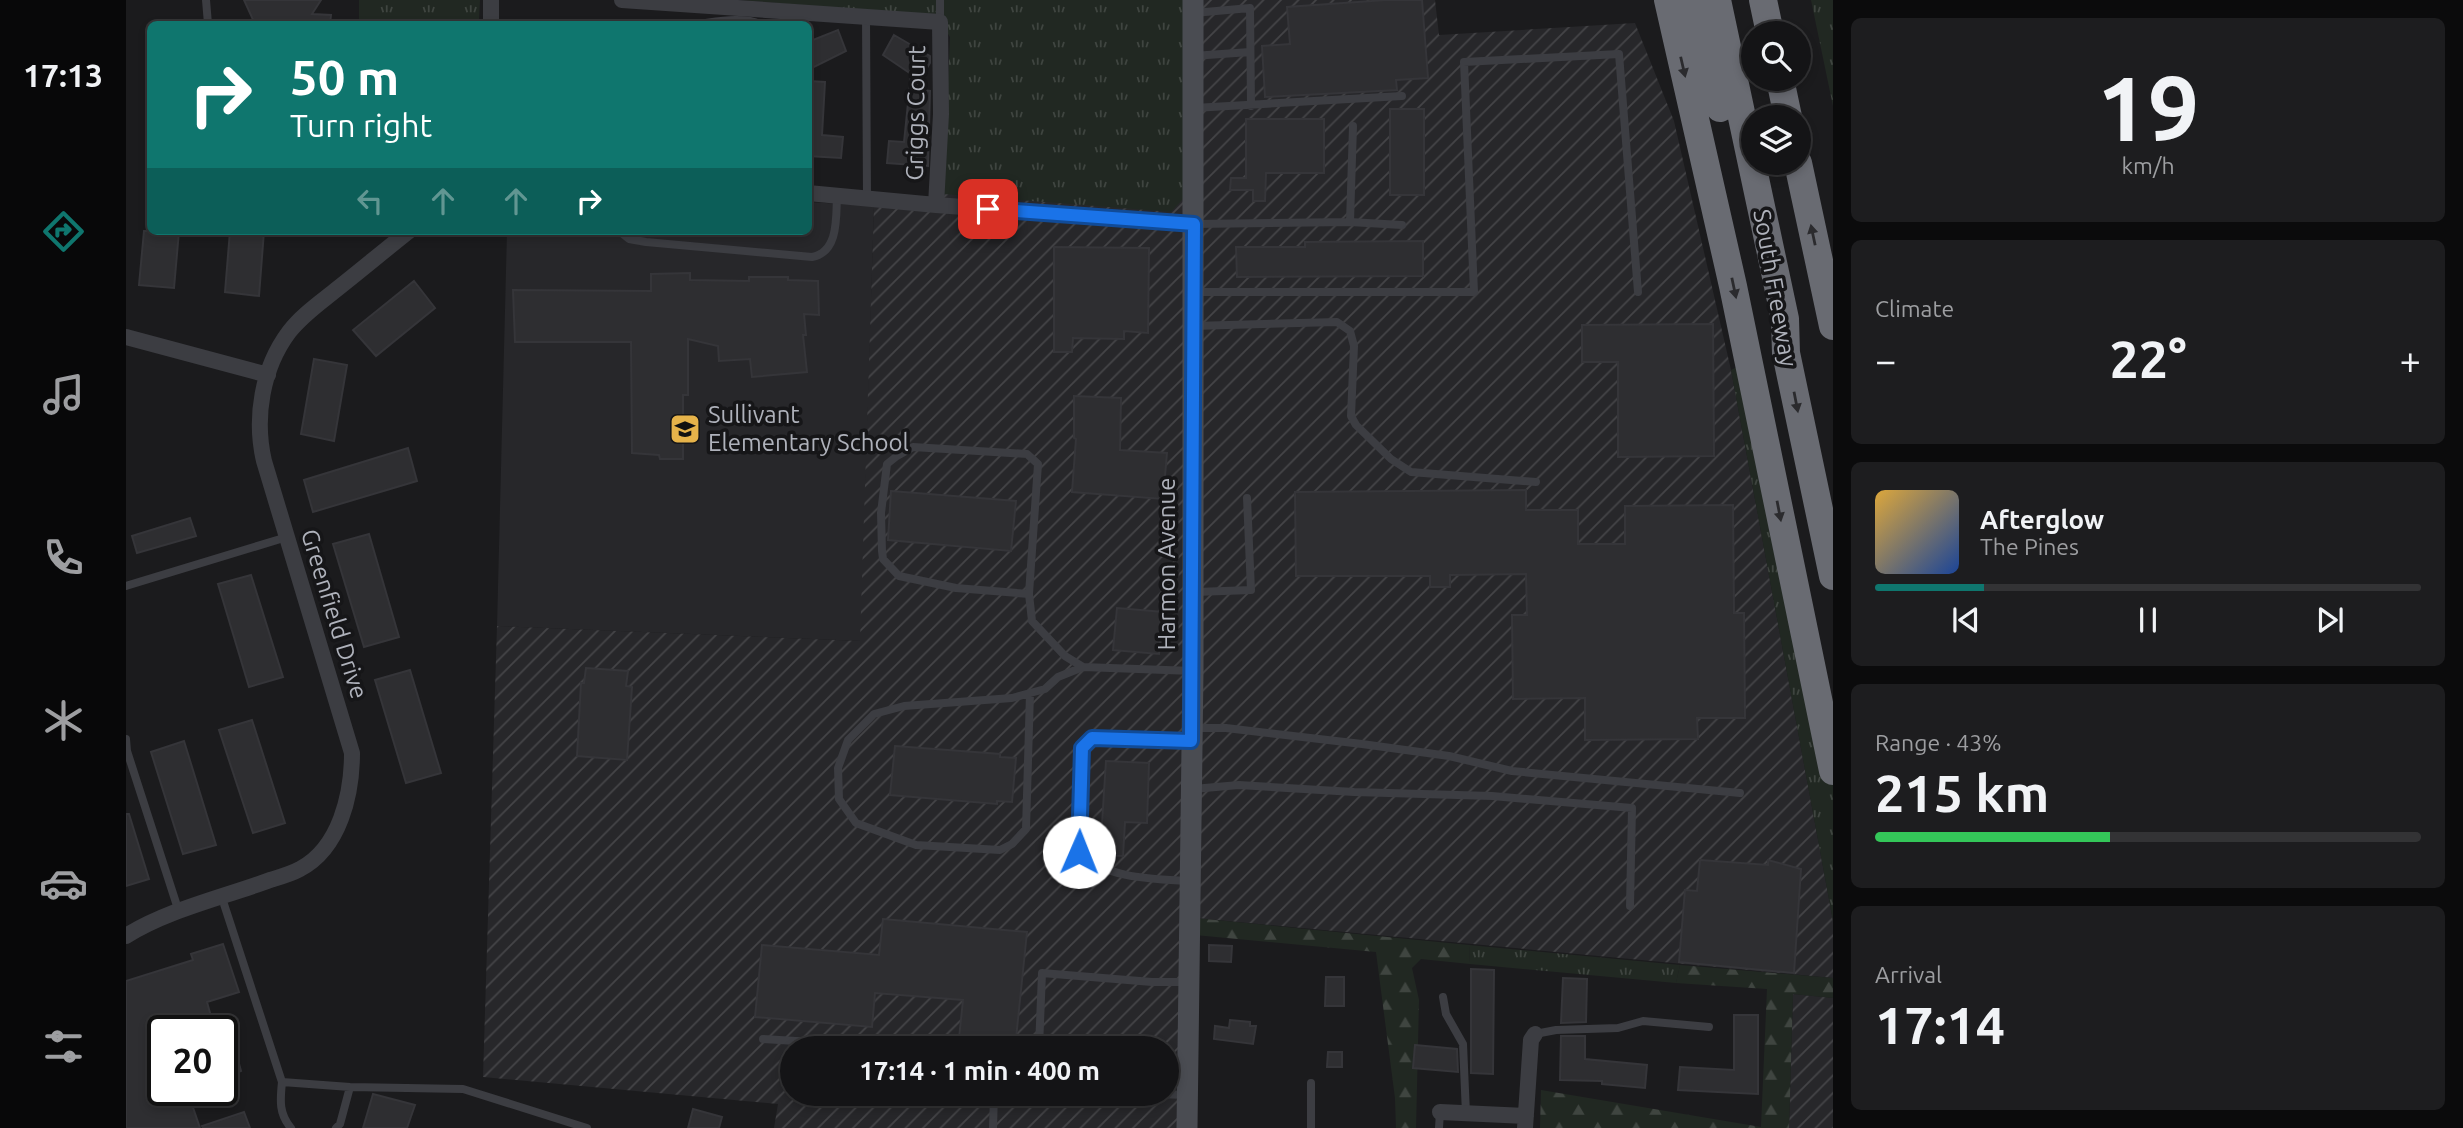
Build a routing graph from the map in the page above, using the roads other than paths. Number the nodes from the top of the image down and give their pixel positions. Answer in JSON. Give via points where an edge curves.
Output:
{"nodes":[{"id":1,"x":206,"y":0,"type":"edge"},
{"id":2,"x":491,"y":0,"type":"edge"},
{"id":3,"x":622,"y":0,"type":"edge"},
{"id":4,"x":940,"y":0,"type":"edge"},
{"id":5,"x":1668,"y":0,"type":"edge"},
{"id":6,"x":1695,"y":0,"type":"edge"},
{"id":7,"x":1717,"y":0,"type":"edge"},
{"id":8,"x":1763,"y":0,"type":"edge"},
{"id":9,"x":1770,"y":0,"type":"edge"},
{"id":10,"x":1193,"y":7,"type":"edge"},
{"id":11,"x":866,"y":17,"type":"junction"},
{"id":12,"x":208,"y":21,"type":"edge"},
{"id":13,"x":491,"y":21,"type":"edge"},
{"id":14,"x":721,"y":21,"type":"edge"},
{"id":15,"x":754,"y":21,"type":"edge"},
{"id":16,"x":1769,"y":21,"type":"edge"},
{"id":17,"x":1771,"y":21,"type":"edge"},
{"id":18,"x":940,"y":22,"type":"junction"},
{"id":19,"x":1250,"y":52,"type":"junction"},
{"id":20,"x":1193,"y":56,"type":"junction"},
{"id":21,"x":1402,"y":96,"type":"dead end"},
{"id":22,"x":1251,"y":106,"type":"junction"},
{"id":23,"x":1194,"y":108,"type":"junction"},
{"id":24,"x":1353,"y":126,"type":"dead end"},
{"id":25,"x":1801,"y":175,"type":"edge"},
{"id":26,"x":812,"y":193,"type":"edge"},
{"id":27,"x":837,"y":195,"type":"junction"},
{"id":28,"x":867,"y":198,"type":"junction"},
{"id":29,"x":936,"y":205,"type":"junction"},
{"id":30,"x":1350,"y":222,"type":"junction"},
{"id":31,"x":1194,"y":224,"type":"junction"},
{"id":32,"x":1402,"y":225,"type":"dead end"},
{"id":33,"x":404,"y":235,"type":"edge"},
{"id":34,"x":624,"y":235,"type":"edge"},
{"id":35,"x":1194,"y":292,"type":"junction"},
{"id":36,"x":1638,"y":292,"type":"dead end"},
{"id":37,"x":1193,"y":326,"type":"junction"},
{"id":38,"x":1833,"y":326,"type":"edge"},
{"id":39,"x":126,"y":337,"type":"edge"},
{"id":40,"x":1786,"y":353,"type":"junction"},
{"id":41,"x":268,"y":375,"type":"junction"},
{"id":42,"x":1536,"y":482,"type":"dead end"},
{"id":43,"x":1247,"y":498,"type":"dead end"},
{"id":44,"x":287,"y":537,"type":"junction"},
{"id":45,"x":1833,"y":576,"type":"edge"},
{"id":46,"x":126,"y":586,"type":"edge"},
{"id":47,"x":1193,"y":593,"type":"junction"},
{"id":48,"x":1029,"y":594,"type":"junction"},
{"id":49,"x":1083,"y":667,"type":"junction"},
{"id":50,"x":1193,"y":671,"type":"junction"},
{"id":51,"x":1030,"y":693,"type":"junction"},
{"id":52,"x":1191,"y":735,"type":"junction"},
{"id":53,"x":126,"y":739,"type":"edge"},
{"id":54,"x":1833,"y":771,"type":"edge"},
{"id":55,"x":1190,"y":789,"type":"junction"},
{"id":56,"x":1740,"y":793,"type":"dead end"},
{"id":57,"x":1190,"y":881,"type":"junction"},
{"id":58,"x":222,"y":898,"type":"junction"},
{"id":59,"x":1630,"y":906,"type":"dead end"},
{"id":60,"x":179,"y":912,"type":"junction"},
{"id":61,"x":126,"y":936,"type":"edge"},
{"id":62,"x":1189,"y":982,"type":"junction"},
{"id":63,"x":1443,"y":997,"type":"dead end"},
{"id":64,"x":1709,"y":1027,"type":"dead end"},
{"id":65,"x":1535,"y":1034,"type":"joint"},
{"id":66,"x":1040,"y":1036,"type":"edge"},
{"id":67,"x":763,"y":1039,"type":"dead end"},
{"id":68,"x":780,"y":1040,"type":"edge"},
{"id":69,"x":282,"y":1082,"type":"junction"},
{"id":70,"x":1311,"y":1083,"type":"dead end"},
{"id":71,"x":351,"y":1087,"type":"junction"},
{"id":72,"x":1179,"y":1095,"type":"edge"},
{"id":73,"x":1187,"y":1096,"type":"junction"},
{"id":74,"x":994,"y":1106,"type":"edge"},
{"id":75,"x":1466,"y":1114,"type":"junction"},
{"id":76,"x":1439,"y":1120,"type":"edge"},
{"id":77,"x":1526,"y":1122,"type":"edge"},
{"id":78,"x":291,"y":1128,"type":"edge"},
{"id":79,"x":336,"y":1128,"type":"edge"},
{"id":80,"x":587,"y":1128,"type":"edge"},
{"id":81,"x":993,"y":1128,"type":"edge"},
{"id":82,"x":1187,"y":1128,"type":"edge"},
{"id":83,"x":1311,"y":1128,"type":"edge"}],
"edges":[{"from":1,"to":12,"type":"lane"},
{"from":2,"to":13,"type":"street"},
{"from":3,"to":11,"type":"street","name":"Griggs Court"},
{"from":4,"to":18,"type":"lane","name":"Griggs Court"},
{"from":5,"to":54,"type":"highway","one_way":true,"via":[[1733,286]]},
{"from":6,"to":40,"type":"highway","via":[[1769,320]]},
{"from":7,"to":40,"type":"highway","name":"South Freeway","via":[[1785,319]]},
{"from":8,"to":16,"type":"highway"},
{"from":9,"to":17,"type":"highway"},
{"from":10,"to":19,"type":"lane","via":[[1250,8]]},
{"from":10,"to":20,"type":"main road","name":"Harmon Avenue"},
{"from":11,"to":18,"type":"street","name":"Griggs Court"},
{"from":11,"to":28,"type":"lane"},
{"from":14,"to":15,"type":"lane"},
{"from":18,"to":29,"type":"street","name":"Griggs Court"},
{"from":19,"to":20,"type":"lane"},
{"from":19,"to":22,"type":"lane"},
{"from":20,"to":23,"type":"main road","name":"Harmon Avenue"},
{"from":21,"to":22,"type":"lane"},
{"from":22,"to":23,"type":"lane"},
{"from":23,"to":31,"type":"main road","name":"Harmon Avenue"},
{"from":24,"to":30,"type":"lane"},
{"from":38,"to":25,"type":"highway","name":"South Freeway","one_way":true},
{"from":26,"to":27,"type":"street"},
{"from":27,"to":28,"type":"street"},
{"from":27,"to":34,"type":"lane","via":[[829,247],[812,257],[646,242]]},
{"from":28,"to":29,"type":"street"},
{"from":29,"to":31,"type":"street"},
{"from":30,"to":31,"type":"lane"},
{"from":30,"to":32,"type":"lane"},
{"from":31,"to":35,"type":"main road","name":"Harmon Avenue"},
{"from":33,"to":41,"type":"street","name":"Greenfield Drive","via":[[307,313],[290,331]]},
{"from":35,"to":36,"type":"lane","via":[[1474,292],[1464,62],[1619,54]]},
{"from":35,"to":37,"type":"main road","name":"Harmon Avenue"},
{"from":37,"to":42,"type":"lane","via":[[1337,322],[1349,331],[1354,346],[1351,416],[1391,459],[1411,472]]},
{"from":37,"to":47,"type":"main road","name":"Harmon Avenue"},
{"from":39,"to":41,"type":"street"},
{"from":40,"to":45,"type":"highway","name":"South Freeway","one_way":true},
{"from":41,"to":44,"type":"street","name":"Greenfield Drive","via":[[259,422],[260,444]]},
{"from":43,"to":47,"type":"lane","via":[[1251,590]]},
{"from":44,"to":46,"type":"lane"},
{"from":44,"to":58,"type":"street","name":"Greenfield Drive","via":[[352,753],[352,778],[341,818],[330,842],[317,856],[301,869]]},
{"from":47,"to":50,"type":"main road","name":"Harmon Avenue"},
{"from":48,"to":48,"type":"lane","via":[[1038,464],[1027,454],[913,447],[887,464],[881,551],[900,576]]},
{"from":48,"to":49,"type":"lane","via":[[1032,621],[1065,656]]},
{"from":49,"to":50,"type":"lane"},
{"from":49,"to":51,"type":"lane"},
{"from":50,"to":52,"type":"main road","name":"Harmon Avenue"},
{"from":51,"to":51,"type":"lane","via":[[874,713],[848,740],[838,768],[839,799],[856,823],[916,845],[1000,850],[1012,844],[1026,830]]},
{"from":52,"to":55,"type":"main road","name":"Harmon Avenue"},
{"from":52,"to":56,"type":"lane","via":[[1226,729],[1449,756],[1512,771]]},
{"from":52,"to":57,"type":"lane","via":[[1092,738],[1082,748],[1079,852],[1105,869]]},
{"from":53,"to":60,"type":"lane"},
{"from":55,"to":57,"type":"main road","name":"Harmon Avenue"},
{"from":55,"to":59,"type":"lane","via":[[1240,785],[1492,796],[1632,808]]},
{"from":57,"to":62,"type":"main road","name":"Harmon Avenue"},
{"from":58,"to":60,"type":"street","name":"Greenfield Drive"},
{"from":58,"to":69,"type":"lane"},
{"from":60,"to":61,"type":"street","name":"Greenfield Drive"},
{"from":62,"to":66,"type":"lane","via":[[1042,974]]},
{"from":62,"to":73,"type":"main road","name":"Harmon Avenue"},
{"from":63,"to":75,"type":"lane","via":[[1446,1014],[1462,1044]]},
{"from":64,"to":65,"type":"lane","via":[[1643,1021],[1618,1028]]},
{"from":65,"to":77,"type":"street"},
{"from":67,"to":68,"type":"lane"},
{"from":69,"to":71,"type":"lane"},
{"from":69,"to":78,"type":"lane","via":[[282,1117]]},
{"from":70,"to":83,"type":"lane"},
{"from":71,"to":79,"type":"lane"},
{"from":71,"to":80,"type":"lane","via":[[463,1089]]},
{"from":72,"to":73,"type":"lane"},
{"from":73,"to":82,"type":"main road","name":"Harmon Avenue"},
{"from":74,"to":81,"type":"lane"},
{"from":75,"to":76,"type":"street"},
{"from":75,"to":77,"type":"street"}]}
